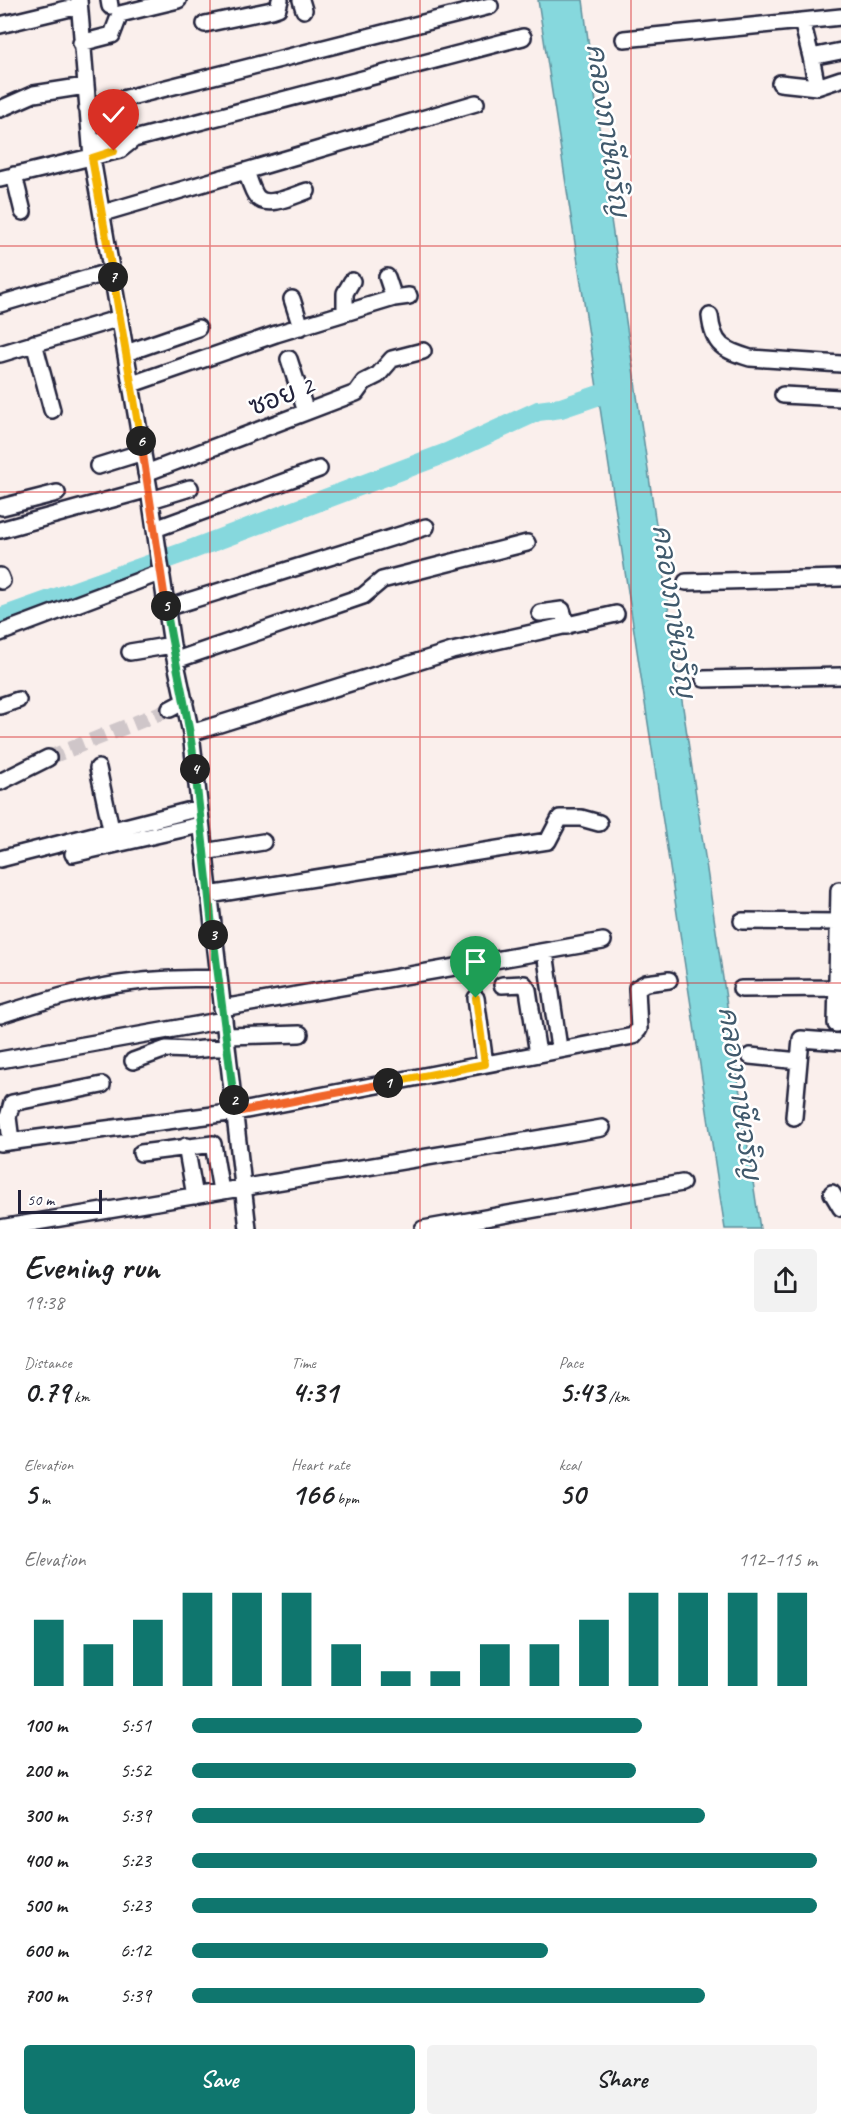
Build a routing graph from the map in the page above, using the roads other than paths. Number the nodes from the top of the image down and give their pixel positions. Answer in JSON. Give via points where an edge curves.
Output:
{"nodes":[{"id":1,"x":178,"y":0,"type":"edge"},
{"id":2,"x":280,"y":0,"type":"edge"},
{"id":3,"x":79,"y":3,"type":"edge"},
{"id":4,"x":490,"y":6,"type":"dead end"},
{"id":5,"x":841,"y":17,"type":"edge"},
{"id":6,"x":802,"y":21,"type":"junction"},
{"id":7,"x":205,"y":24,"type":"dead end"},
{"id":8,"x":0,"y":25,"type":"edge"},
{"id":9,"x":523,"y":37,"type":"dead end"},
{"id":10,"x":624,"y":39,"type":"dead end"},
{"id":11,"x":81,"y":43,"type":"junction"},
{"id":12,"x":841,"y":51,"type":"edge"},
{"id":13,"x":811,"y":57,"type":"junction"},
{"id":14,"x":841,"y":78,"type":"edge"},
{"id":15,"x":780,"y":83,"type":"dead end"},
{"id":16,"x":85,"y":86,"type":"junction"},
{"id":17,"x":817,"y":87,"type":"junction"},
{"id":18,"x":476,"y":103,"type":"dead end"},
{"id":19,"x":87,"y":108,"type":"junction"},
{"id":20,"x":0,"y":109,"type":"edge"},
{"id":21,"x":91,"y":151,"type":"junction"},
{"id":22,"x":246,"y":171,"type":"junction"},
{"id":23,"x":7,"y":177,"type":"edge"},
{"id":24,"x":307,"y":192,"type":"dead end"},
{"id":25,"x":22,"y":212,"type":"dead end"},
{"id":26,"x":103,"y":213,"type":"junction"},
{"id":27,"x":112,"y":272,"type":"junction"},
{"id":28,"x":387,"y":277,"type":"dead end"},
{"id":29,"x":352,"y":281,"type":"dead end"},
{"id":30,"x":292,"y":298,"type":"dead end"},
{"id":31,"x":0,"y":304,"type":"edge"},
{"id":32,"x":345,"y":313,"type":"junction"},
{"id":33,"x":710,"y":316,"type":"dead end"},
{"id":34,"x":120,"y":318,"type":"junction"},
{"id":35,"x":301,"y":327,"type":"junction"},
{"id":36,"x":198,"y":328,"type":"dead end"},
{"id":37,"x":34,"y":343,"type":"junction"},
{"id":38,"x":423,"y":351,"type":"dead end"},
{"id":39,"x":126,"y":352,"type":"junction"},
{"id":40,"x":0,"y":354,"type":"edge"},
{"id":41,"x":289,"y":359,"type":"dead end"},
{"id":42,"x":841,"y":364,"type":"edge"},
{"id":43,"x":132,"y":384,"type":"junction"},
{"id":44,"x":783,"y":394,"type":"dead end"},
{"id":45,"x":841,"y":398,"type":"edge"},
{"id":46,"x":52,"y":410,"type":"dead end"},
{"id":47,"x":306,"y":412,"type":"junction"},
{"id":48,"x":142,"y":452,"type":"junction"},
{"id":49,"x":98,"y":466,"type":"dead end"},
{"id":50,"x":320,"y":470,"type":"dead end"},
{"id":51,"x":146,"y":473,"type":"junction"},
{"id":52,"x":190,"y":488,"type":"dead end"},
{"id":53,"x":57,"y":493,"type":"dead end"},
{"id":54,"x":150,"y":495,"type":"junction"},
{"id":55,"x":1,"y":502,"type":"edge"},
{"id":56,"x":426,"y":527,"type":"dead end"},
{"id":57,"x":3,"y":529,"type":"edge"},
{"id":58,"x":155,"y":529,"type":"junction"},
{"id":59,"x":527,"y":543,"type":"dead end"},
{"id":60,"x":160,"y":566,"type":"junction"},
{"id":61,"x":841,"y":578,"type":"edge"},
{"id":62,"x":686,"y":582,"type":"dead end"},
{"id":63,"x":166,"y":608,"type":"junction"},
{"id":64,"x":540,"y":613,"type":"dead end"},
{"id":65,"x":616,"y":614,"type":"dead end"},
{"id":66,"x":567,"y":626,"type":"junction"},
{"id":67,"x":0,"y":633,"type":"edge"},
{"id":68,"x":130,"y":652,"type":"dead end"},
{"id":69,"x":174,"y":653,"type":"junction"},
{"id":70,"x":841,"y":676,"type":"edge"},
{"id":71,"x":704,"y":679,"type":"dead end"},
{"id":72,"x":18,"y":700,"type":"dead end"},
{"id":73,"x":186,"y":701,"type":"junction"},
{"id":74,"x":0,"y":706,"type":"edge"},
{"id":75,"x":170,"y":709,"type":"tunnel mouth"},
{"id":76,"x":191,"y":733,"type":"junction"},
{"id":77,"x":48,"y":758,"type":"tunnel mouth"},
{"id":78,"x":98,"y":768,"type":"dead end"},
{"id":79,"x":0,"y":782,"type":"edge"},
{"id":80,"x":199,"y":808,"type":"junction"},
{"id":81,"x":599,"y":823,"type":"dead end"},
{"id":82,"x":200,"y":825,"type":"junction"},
{"id":83,"x":111,"y":829,"type":"junction"},
{"id":84,"x":263,"y":842,"type":"dead end"},
{"id":85,"x":204,"y":852,"type":"junction"},
{"id":86,"x":73,"y":855,"type":"dead end"},
{"id":87,"x":0,"y":859,"type":"edge"},
{"id":88,"x":839,"y":890,"type":"dead end"},
{"id":89,"x":209,"y":895,"type":"junction"},
{"id":90,"x":742,"y":921,"type":"dead end"},
{"id":91,"x":838,"y":922,"type":"junction"},
{"id":92,"x":603,"y":941,"type":"dead end"},
{"id":93,"x":546,"y":952,"type":"junction"},
{"id":94,"x":839,"y":962,"type":"edge"},
{"id":95,"x":218,"y":978,"type":"junction"},
{"id":96,"x":669,"y":980,"type":"dead end"},
{"id":97,"x":502,"y":985,"type":"dead end"},
{"id":98,"x":741,"y":988,"type":"dead end"},
{"id":99,"x":837,"y":988,"type":"junction"},
{"id":100,"x":476,"y":998,"type":"dead end"},
{"id":101,"x":223,"y":1014,"type":"junction"},
{"id":102,"x":0,"y":1015,"type":"edge"},
{"id":103,"x":836,"y":1024,"type":"dead end"},
{"id":104,"x":300,"y":1034,"type":"dead end"},
{"id":105,"x":558,"y":1041,"type":"dead end"},
{"id":106,"x":227,"y":1042,"type":"junction"},
{"id":107,"x":841,"y":1042,"type":"edge"},
{"id":108,"x":538,"y":1054,"type":"junction"},
{"id":109,"x":750,"y":1056,"type":"dead end"},
{"id":110,"x":0,"y":1060,"type":"edge"},
{"id":111,"x":133,"y":1061,"type":"dead end"},
{"id":112,"x":799,"y":1061,"type":"junction"},
{"id":113,"x":485,"y":1064,"type":"junction"},
{"id":114,"x":102,"y":1085,"type":"dead end"},
{"id":115,"x":236,"y":1112,"type":"junction"},
{"id":116,"x":794,"y":1117,"type":"dead end"},
{"id":117,"x":602,"y":1128,"type":"dead end"},
{"id":118,"x":6,"y":1142,"type":"edge"},
{"id":119,"x":186,"y":1146,"type":"junction"},
{"id":120,"x":141,"y":1153,"type":"dead end"},
{"id":121,"x":682,"y":1183,"type":"dead end"},
{"id":122,"x":244,"y":1187,"type":"junction"},
{"id":123,"x":221,"y":1191,"type":"junction"},
{"id":124,"x":832,"y":1193,"type":"dead end"},
{"id":125,"x":195,"y":1196,"type":"junction"},
{"id":126,"x":841,"y":1208,"type":"edge"},
{"id":127,"x":0,"y":1228,"type":"edge"},
{"id":128,"x":248,"y":1229,"type":"edge"},
{"id":129,"x":423,"y":1229,"type":"edge"}],
"edges":[{"from":1,"to":11,"type":"street","via":[[120,14],[112,35]]},
{"from":2,"to":7,"type":"street","via":[[278,8],[272,10]]},
{"from":3,"to":8,"type":"street"},
{"from":3,"to":11,"type":"street"},
{"from":4,"to":19,"type":"street"},
{"from":5,"to":6,"type":"street"},
{"from":6,"to":10,"type":"street"},
{"from":6,"to":13,"type":"street"},
{"from":9,"to":21,"type":"street","via":[[134,139],[118,137]]},
{"from":11,"to":16,"type":"street"},
{"from":12,"to":13,"type":"street"},
{"from":13,"to":17,"type":"street"},
{"from":14,"to":17,"type":"street"},
{"from":15,"to":17,"type":"street"},
{"from":16,"to":19,"type":"street"},
{"from":16,"to":20,"type":"street","via":[[34,94]]},
{"from":18,"to":22,"type":"street"},
{"from":19,"to":21,"type":"street"},
{"from":21,"to":23,"type":"street"},
{"from":21,"to":26,"type":"street"},
{"from":22,"to":24,"type":"street","via":[[262,201]]},
{"from":22,"to":26,"type":"street"},
{"from":23,"to":25,"type":"street"},
{"from":26,"to":27,"type":"street"},
{"from":27,"to":31,"type":"street"},
{"from":27,"to":34,"type":"street"},
{"from":28,"to":32,"type":"street","via":[[401,297]]},
{"from":29,"to":32,"type":"street","via":[[345,293]]},
{"from":30,"to":35,"type":"street"},
{"from":32,"to":35,"type":"street"},
{"from":33,"to":42,"type":"street","via":[[716,340],[736,353],[750,358]]},
{"from":34,"to":37,"type":"street"},
{"from":34,"to":39,"type":"street"},
{"from":35,"to":43,"type":"street"},
{"from":36,"to":39,"type":"street"},
{"from":37,"to":40,"type":"street"},
{"from":37,"to":46,"type":"street"},
{"from":38,"to":47,"type":"street","name":"ซอย 2","via":[[392,359],[356,393]]},
{"from":39,"to":43,"type":"street"},
{"from":41,"to":47,"type":"street"},
{"from":43,"to":48,"type":"street"},
{"from":44,"to":45,"type":"street"},
{"from":47,"to":51,"type":"street","name":"ซอย 2"},
{"from":48,"to":49,"type":"street"},
{"from":48,"to":51,"type":"street"},
{"from":50,"to":58,"type":"street"},
{"from":51,"to":54,"type":"street"},
{"from":52,"to":54,"type":"street"},
{"from":53,"to":55,"type":"street"},
{"from":54,"to":57,"type":"street"},
{"from":54,"to":58,"type":"street"},
{"from":55,"to":57,"type":"street"},
{"from":56,"to":63,"type":"street"},
{"from":58,"to":60,"type":"street"},
{"from":59,"to":69,"type":"street","via":[[382,580],[363,596]]},
{"from":60,"to":63,"type":"street"},
{"from":60,"to":67,"type":"street"},
{"from":61,"to":62,"type":"street"},
{"from":63,"to":69,"type":"street"},
{"from":64,"to":66,"type":"street","via":[[562,610]]},
{"from":65,"to":66,"type":"street"},
{"from":66,"to":76,"type":"street","via":[[452,651]]},
{"from":68,"to":69,"type":"street"},
{"from":69,"to":73,"type":"street"},
{"from":70,"to":71,"type":"street"},
{"from":72,"to":74,"type":"street"},
{"from":73,"to":75,"type":"street"},
{"from":73,"to":76,"type":"street"},
{"from":76,"to":80,"type":"street"},
{"from":77,"to":79,"type":"street"},
{"from":78,"to":83,"type":"street"},
{"from":80,"to":82,"type":"street"},
{"from":80,"to":83,"type":"street"},
{"from":81,"to":89,"type":"street","via":[[560,818],[548,841]]},
{"from":82,"to":85,"type":"street"},
{"from":82,"to":86,"type":"street"},
{"from":83,"to":87,"type":"street"},
{"from":84,"to":85,"type":"street"},
{"from":85,"to":89,"type":"street"},
{"from":88,"to":91,"type":"street"},
{"from":89,"to":95,"type":"street"},
{"from":90,"to":91,"type":"street"},
{"from":91,"to":94,"type":"street"},
{"from":92,"to":93,"type":"street"},
{"from":93,"to":101,"type":"street"},
{"from":93,"to":105,"type":"street"},
{"from":94,"to":99,"type":"street"},
{"from":95,"to":101,"type":"street"},
{"from":95,"to":102,"type":"street","via":[[105,986]]},
{"from":96,"to":108,"type":"street","via":[[637,988],[639,1029],[633,1036]]},
{"from":97,"to":108,"type":"street","via":[[519,983],[528,990]]},
{"from":98,"to":99,"type":"street"},
{"from":99,"to":103,"type":"street"},
{"from":100,"to":113,"type":"street"},
{"from":101,"to":106,"type":"street"},
{"from":101,"to":110,"type":"street"},
{"from":104,"to":106,"type":"street"},
{"from":106,"to":111,"type":"street","via":[[191,1050],[166,1048]]},
{"from":106,"to":115,"type":"street"},
{"from":107,"to":112,"type":"street","via":[[801,1039]]},
{"from":108,"to":113,"type":"street"},
{"from":109,"to":112,"type":"street"},
{"from":112,"to":116,"type":"street"},
{"from":113,"to":115,"type":"street"},
{"from":114,"to":118,"type":"street","via":[[12,1103]]},
{"from":115,"to":118,"type":"street"},
{"from":115,"to":122,"type":"street"},
{"from":117,"to":122,"type":"street"},
{"from":119,"to":120,"type":"street"},
{"from":119,"to":123,"type":"street","via":[[213,1144]]},
{"from":119,"to":125,"type":"street"},
{"from":121,"to":129,"type":"street"},
{"from":122,"to":123,"type":"street"},
{"from":122,"to":128,"type":"street"},
{"from":123,"to":125,"type":"street"},
{"from":124,"to":126,"type":"street"},
{"from":125,"to":127,"type":"street"}]}
